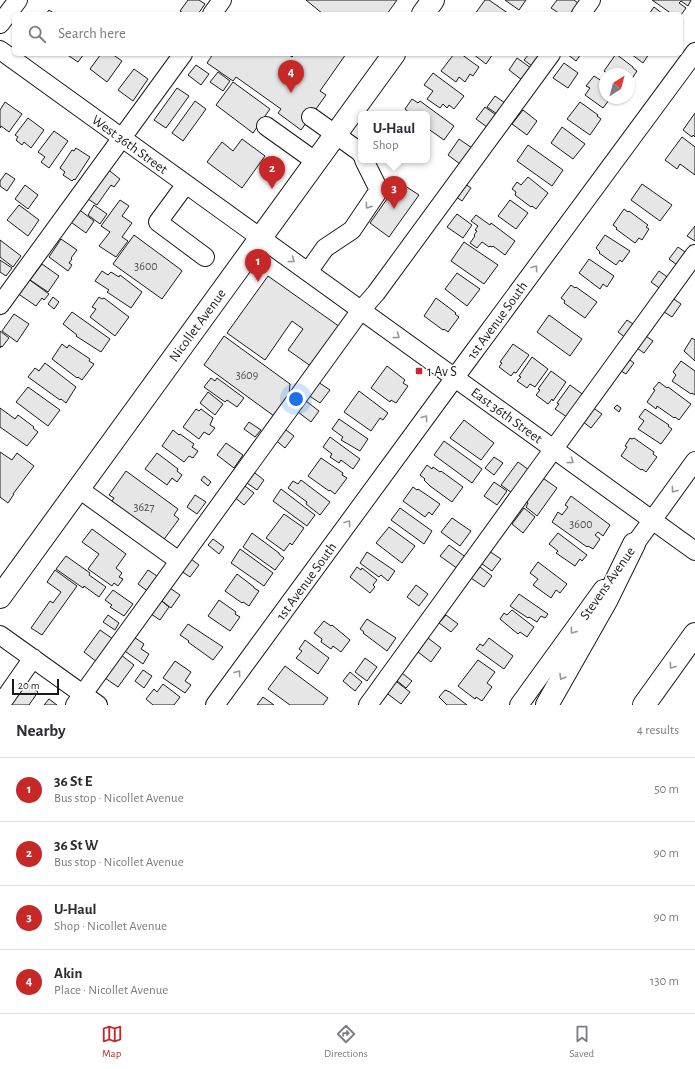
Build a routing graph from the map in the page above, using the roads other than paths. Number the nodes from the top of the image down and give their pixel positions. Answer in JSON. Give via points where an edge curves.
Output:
{"nodes":[{"id":1,"x":18,"y":0,"type":"edge"},
{"id":2,"x":222,"y":0,"type":"edge"},
{"id":3,"x":434,"y":0,"type":"edge"},
{"id":4,"x":591,"y":0,"type":"edge"},
{"id":5,"x":213,"y":12,"type":"edge"},
{"id":6,"x":425,"y":12,"type":"edge"},
{"id":7,"x":582,"y":12,"type":"edge"},
{"id":8,"x":0,"y":24,"type":"edge"},
{"id":9,"x":0,"y":50,"type":"edge"},
{"id":10,"x":695,"y":52,"type":"edge"},
{"id":11,"x":181,"y":56,"type":"edge"},
{"id":12,"x":393,"y":56,"type":"edge"},
{"id":13,"x":550,"y":56,"type":"edge"},
{"id":14,"x":311,"y":117,"type":"dead end"},
{"id":15,"x":266,"y":126,"type":"dead end"},
{"id":16,"x":335,"y":134,"type":"junction"},
{"id":17,"x":121,"y":138,"type":"junction"},
{"id":18,"x":358,"y":151,"type":"edge"},
{"id":19,"x":315,"y":161,"type":"junction"},
{"id":20,"x":366,"y":163,"type":"edge"},
{"id":21,"x":186,"y":184,"type":"junction"},
{"id":22,"x":260,"y":238,"type":"junction"},
{"id":23,"x":695,"y":254,"type":"edge"},
{"id":24,"x":205,"y":257,"type":"dead end"},
{"id":25,"x":308,"y":272,"type":"junction"},
{"id":26,"x":0,"y":305,"type":"edge"},
{"id":27,"x":361,"y":310,"type":"junction"},
{"id":28,"x":455,"y":377,"type":"junction"},
{"id":29,"x":553,"y":448,"type":"junction"},
{"id":30,"x":695,"y":461,"type":"edge"},
{"id":31,"x":79,"y":490,"type":"junction"},
{"id":32,"x":652,"y":520,"type":"junction"},
{"id":33,"x":634,"y":544,"type":"junction"},
{"id":34,"x":691,"y":548,"type":"edge"},
{"id":35,"x":179,"y":561,"type":"junction"},
{"id":36,"x":0,"y":597,"type":"edge"},
{"id":37,"x":695,"y":634,"type":"edge"},
{"id":38,"x":0,"y":635,"type":"edge"},
{"id":39,"x":33,"y":658,"type":"junction"},
{"id":40,"x":0,"y":698,"type":"edge"},
{"id":41,"x":79,"y":699,"type":"edge"},
{"id":42,"x":98,"y":705,"type":"edge"},
{"id":43,"x":215,"y":705,"type":"edge"},
{"id":44,"x":368,"y":705,"type":"edge"},
{"id":45,"x":519,"y":705,"type":"edge"},
{"id":46,"x":546,"y":705,"type":"edge"},
{"id":47,"x":644,"y":705,"type":"edge"}],
"edges":[{"from":1,"to":8,"type":"street"},
{"from":2,"to":5,"type":"street"},
{"from":3,"to":6,"type":"main road"},
{"from":4,"to":7,"type":"street"},
{"from":9,"to":17,"type":"street","name":"West 36th Street"},
{"from":28,"to":10,"type":"street","name":"1st Avenue South","one_way":true},
{"from":11,"to":17,"type":"street"},
{"from":12,"to":16,"type":"main road","name":"Nicollet Avenue"},
{"from":13,"to":27,"type":"street"},
{"from":14,"to":16,"type":"street"},
{"from":15,"to":19,"type":"street"},
{"from":16,"to":18,"type":"street"},
{"from":16,"to":19,"type":"main road","name":"Nicollet Avenue"},
{"from":17,"to":21,"type":"street","name":"West 36th Street"},
{"from":17,"to":26,"type":"street"},
{"from":19,"to":22,"type":"main road","name":"Nicollet Avenue"},
{"from":20,"to":25,"type":"street","one_way":true,"via":[[379,190],[352,230],[325,248]]},
{"from":21,"to":22,"type":"street","name":"West 36th Street"},
{"from":21,"to":24,"type":"street","via":[[158,222]]},
{"from":22,"to":25,"type":"street","name":"East 36th Street","one_way":true},
{"from":22,"to":31,"type":"main road","name":"Nicollet Avenue"},
{"from":23,"to":29,"type":"street"},
{"from":25,"to":27,"type":"street","name":"East 36th Street"},
{"from":27,"to":28,"type":"street","name":"East 36th Street","one_way":true},
{"from":27,"to":35,"type":"street"},
{"from":28,"to":29,"type":"street","name":"East 36th Street"},
{"from":43,"to":28,"type":"street","name":"1st Avenue South","one_way":true},
{"from":29,"to":32,"type":"street","name":"East 36th Street","one_way":true},
{"from":29,"to":44,"type":"street"},
{"from":30,"to":32,"type":"street","name":"Stevens Avenue","one_way":true},
{"from":31,"to":35,"type":"street"},
{"from":31,"to":36,"type":"main road","name":"Nicollet Avenue"},
{"from":32,"to":33,"type":"street","name":"Stevens Avenue"},
{"from":32,"to":34,"type":"street","name":"East 36th Street"},
{"from":33,"to":45,"type":"street","name":"Stevens Avenue","one_way":true},
{"from":33,"to":46,"type":"main road","one_way":true,"via":[[608,599]]},
{"from":35,"to":41,"type":"street"},
{"from":37,"to":47,"type":"main road","one_way":true},
{"from":38,"to":39,"type":"street"},
{"from":39,"to":40,"type":"street","via":[[3,701]]},
{"from":39,"to":41,"type":"street"},
{"from":41,"to":42,"type":"street"}]}
